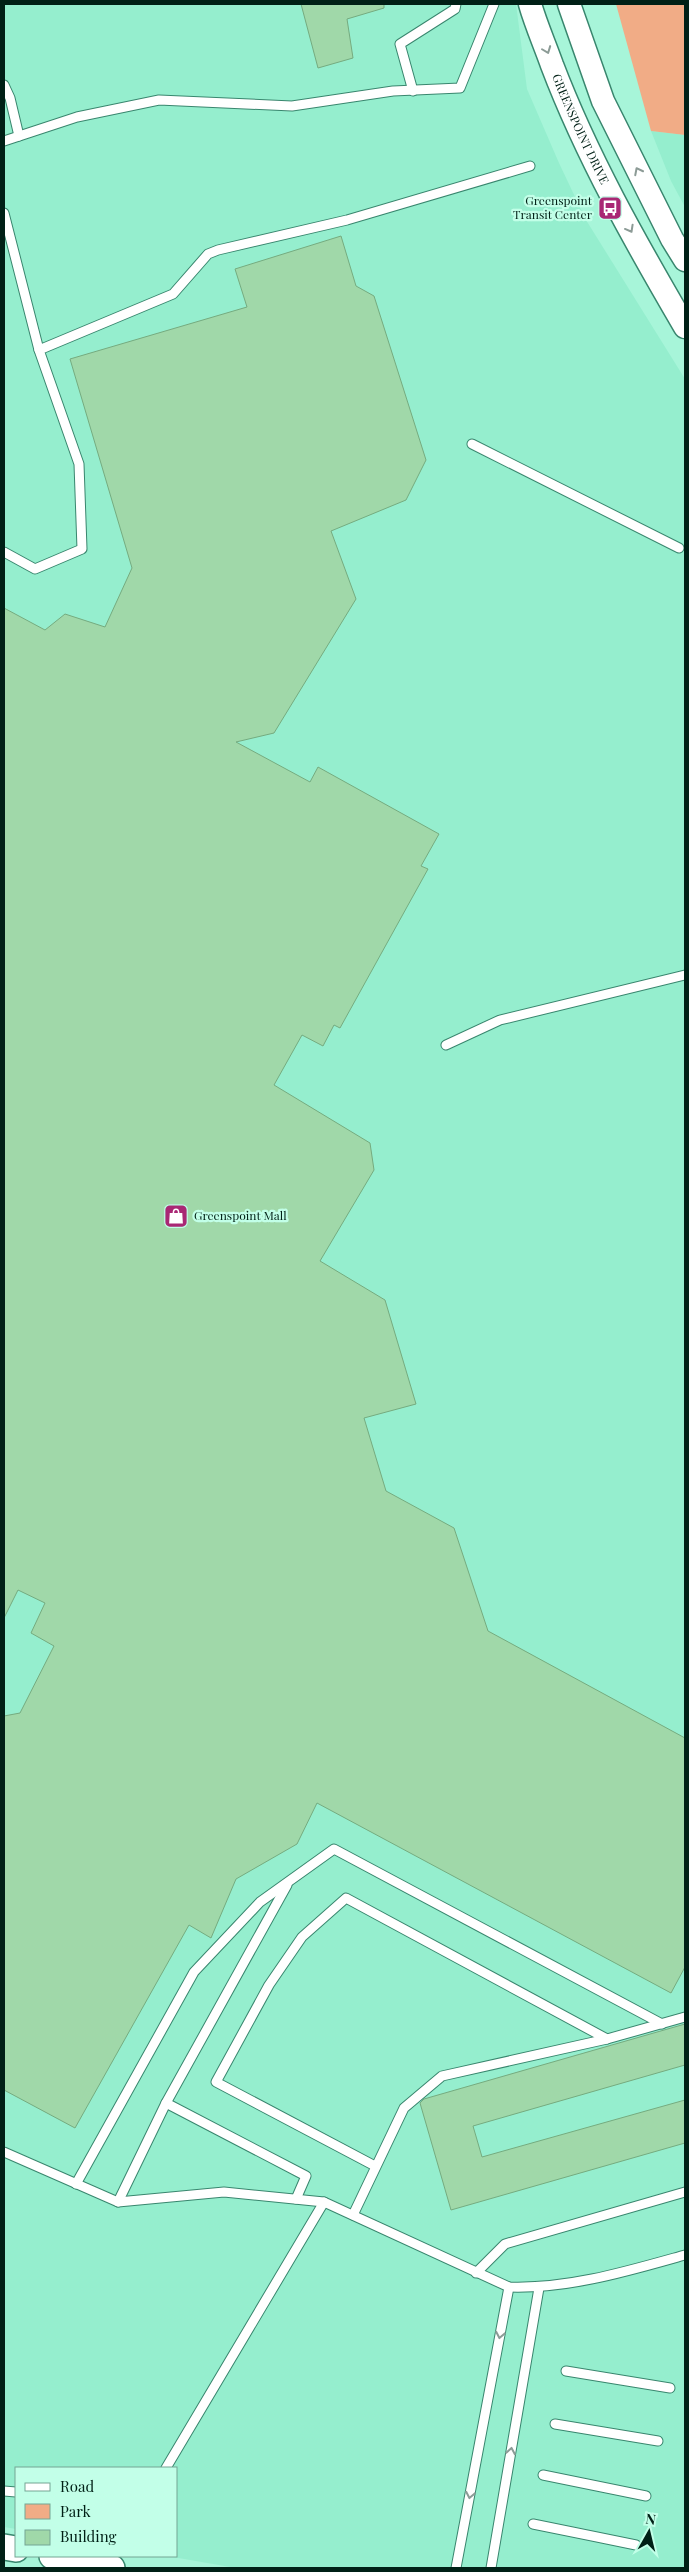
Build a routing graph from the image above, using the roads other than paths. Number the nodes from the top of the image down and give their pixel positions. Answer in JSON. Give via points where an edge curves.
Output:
{"nodes":[{"id":1,"x":456,"y":4,"type":"edge"},
{"id":2,"x":494,"y":4,"type":"edge"},
{"id":3,"x":530,"y":4,"type":"edge"},
{"id":4,"x":569,"y":4,"type":"edge"},
{"id":5,"x":4,"y":86,"type":"edge"},
{"id":6,"x":413,"y":90,"type":"junction"},
{"id":7,"x":19,"y":136,"type":"junction"},
{"id":8,"x":4,"y":140,"type":"edge"},
{"id":9,"x":530,"y":166,"type":"dead end"},
{"id":10,"x":4,"y":212,"type":"edge"},
{"id":11,"x":685,"y":260,"type":"edge"},
{"id":12,"x":685,"y":327,"type":"edge"},
{"id":13,"x":39,"y":350,"type":"junction"},
{"id":14,"x":472,"y":444,"type":"dead end"},
{"id":15,"x":679,"y":548,"type":"dead end"},
{"id":16,"x":4,"y":552,"type":"edge"},
{"id":17,"x":685,"y":975,"type":"edge"},
{"id":18,"x":446,"y":1045,"type":"dead end"},
{"id":19,"x":290,"y":1881,"type":"junction"},
{"id":20,"x":685,"y":2017,"type":"edge"},
{"id":21,"x":662,"y":2024,"type":"junction"},
{"id":22,"x":608,"y":2039,"type":"junction"},
{"id":23,"x":166,"y":2103,"type":"junction"},
{"id":24,"x":4,"y":2152,"type":"edge"},
{"id":25,"x":375,"y":2166,"type":"junction"},
{"id":26,"x":76,"y":2184,"type":"junction"},
{"id":27,"x":685,"y":2192,"type":"edge"},
{"id":28,"x":296,"y":2199,"type":"junction"},
{"id":29,"x":118,"y":2202,"type":"junction"},
{"id":30,"x":324,"y":2202,"type":"junction"},
{"id":31,"x":353,"y":2215,"type":"junction"},
{"id":32,"x":685,"y":2255,"type":"edge"},
{"id":33,"x":476,"y":2272,"type":"junction"},
{"id":34,"x":509,"y":2287,"type":"junction"},
{"id":35,"x":539,"y":2288,"type":"junction"},
{"id":36,"x":566,"y":2371,"type":"dead end"},
{"id":37,"x":670,"y":2388,"type":"dead end"},
{"id":38,"x":554,"y":2424,"type":"dead end"},
{"id":39,"x":658,"y":2441,"type":"dead end"},
{"id":40,"x":167,"y":2467,"type":"edge"},
{"id":41,"x":543,"y":2475,"type":"dead end"},
{"id":42,"x":646,"y":2496,"type":"dead end"},
{"id":43,"x":533,"y":2524,"type":"dead end"},
{"id":44,"x":636,"y":2546,"type":"dead end"},
{"id":45,"x":57,"y":2557,"type":"edge"},
{"id":46,"x":112,"y":2568,"type":"edge"},
{"id":47,"x":456,"y":2568,"type":"edge"},
{"id":48,"x":491,"y":2568,"type":"edge"}],
"edges":[{"from":1,"to":6,"type":"lane","via":[[456,9],[400,44]]},
{"from":2,"to":6,"type":"lane","via":[[460,88]]},
{"from":3,"to":12,"type":"street","name":"GREENSPOINT DRIVE","one_way":true,"via":[[584,139]]},
{"from":11,"to":4,"type":"street","one_way":true,"via":[[602,101]]},
{"from":5,"to":7,"type":"lane"},
{"from":6,"to":7,"type":"lane","via":[[292,106],[160,100],[77,117]]},
{"from":7,"to":8,"type":"lane"},
{"from":9,"to":13,"type":"lane","via":[[347,220],[218,250],[208,254],[173,294]]},
{"from":10,"to":13,"type":"lane"},
{"from":13,"to":16,"type":"lane","via":[[79,464],[82,549],[36,569]]},
{"from":14,"to":15,"type":"lane"},
{"from":17,"to":18,"type":"lane","via":[[500,1020]]},
{"from":19,"to":21,"type":"lane","via":[[334,1849]]},
{"from":19,"to":23,"type":"lane"},
{"from":19,"to":26,"type":"lane","via":[[260,1902],[194,1972]]},
{"from":20,"to":21,"type":"lane"},
{"from":21,"to":22,"type":"lane"},
{"from":22,"to":25,"type":"lane","via":[[442,2076],[404,2108]]},
{"from":22,"to":25,"type":"lane","via":[[346,1898],[302,1937],[268,1985],[216,2082]]},
{"from":23,"to":28,"type":"lane","via":[[306,2176]]},
{"from":23,"to":29,"type":"lane"},
{"from":24,"to":26,"type":"lane"},
{"from":25,"to":31,"type":"lane"},
{"from":26,"to":29,"type":"lane"},
{"from":27,"to":33,"type":"lane","via":[[505,2244]]},
{"from":28,"to":29,"type":"lane","via":[[224,2192]]},
{"from":28,"to":30,"type":"lane"},
{"from":30,"to":31,"type":"lane"},
{"from":30,"to":40,"type":"lane"},
{"from":31,"to":33,"type":"lane"},
{"from":32,"to":35,"type":"lane","via":[[624,2273]]},
{"from":33,"to":34,"type":"lane"},
{"from":34,"to":35,"type":"lane"},
{"from":34,"to":47,"type":"lane","one_way":true},
{"from":48,"to":35,"type":"lane","one_way":true},
{"from":36,"to":37,"type":"lane"},
{"from":38,"to":39,"type":"lane"},
{"from":41,"to":42,"type":"lane"},
{"from":43,"to":44,"type":"lane"},
{"from":45,"to":46,"type":"main road"}]}
